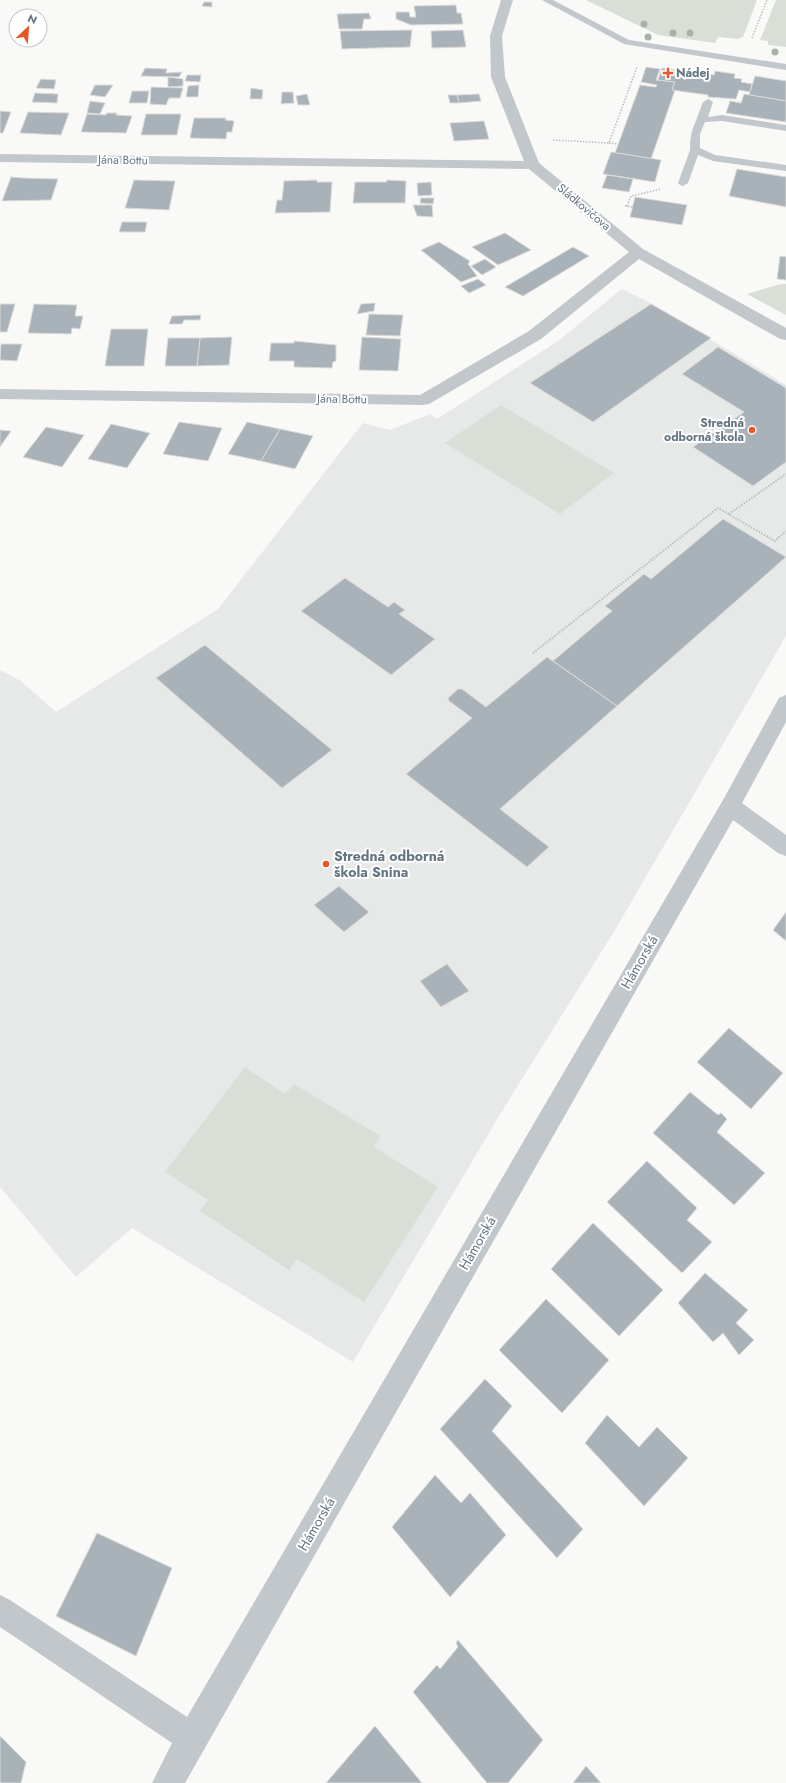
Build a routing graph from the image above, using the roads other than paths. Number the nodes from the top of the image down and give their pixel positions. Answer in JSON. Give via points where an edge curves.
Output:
{"nodes":[{"id":1,"x":507,"y":0,"type":"edge"},
{"id":2,"x":546,"y":0,"type":"edge"},
{"id":3,"x":786,"y":67,"type":"edge"},
{"id":4,"x":708,"y":102,"type":"dead end"},
{"id":5,"x":702,"y":120,"type":"junction"},
{"id":6,"x":786,"y":128,"type":"edge"},
{"id":7,"x":694,"y":150,"type":"junction"},
{"id":8,"x":0,"y":158,"type":"edge"},
{"id":9,"x":534,"y":165,"type":"junction"},
{"id":10,"x":786,"y":168,"type":"edge"},
{"id":11,"x":683,"y":183,"type":"dead end"},
{"id":12,"x":638,"y":252,"type":"junction"},
{"id":13,"x":786,"y":334,"type":"edge"},
{"id":14,"x":0,"y":394,"type":"edge"},
{"id":15,"x":786,"y":703,"type":"edge"},
{"id":16,"x":730,"y":806,"type":"junction"},
{"id":17,"x":786,"y":847,"type":"edge"},
{"id":18,"x":0,"y":1610,"type":"edge"},
{"id":19,"x":192,"y":1738,"type":"junction"},
{"id":20,"x":168,"y":1783,"type":"edge"}],
"edges":[{"from":1,"to":9,"type":"street","name":"Sládkovičova","via":[[496,36],[498,77]]},
{"from":2,"to":3,"type":"lane","via":[[627,42]]},
{"from":4,"to":5,"type":"lane"},
{"from":5,"to":6,"type":"lane","via":[[722,118]]},
{"from":5,"to":7,"type":"lane","via":[[696,130]]},
{"from":7,"to":10,"type":"lane","via":[[713,158]]},
{"from":7,"to":11,"type":"lane"},
{"from":8,"to":9,"type":"street","name":"Jána Bottu"},
{"from":9,"to":12,"type":"street","name":"Sládkovičova"},
{"from":12,"to":13,"type":"street","name":"Sládkovičova"},
{"from":12,"to":14,"type":"street","name":"Jána Bottu","via":[[535,335],[423,400]]},
{"from":15,"to":16,"type":"street","name":"Hámorská"},
{"from":16,"to":17,"type":"street"},
{"from":16,"to":19,"type":"street","name":"Hámorská"},
{"from":18,"to":19,"type":"street"},
{"from":19,"to":20,"type":"street","name":"Hámorská"}]}
